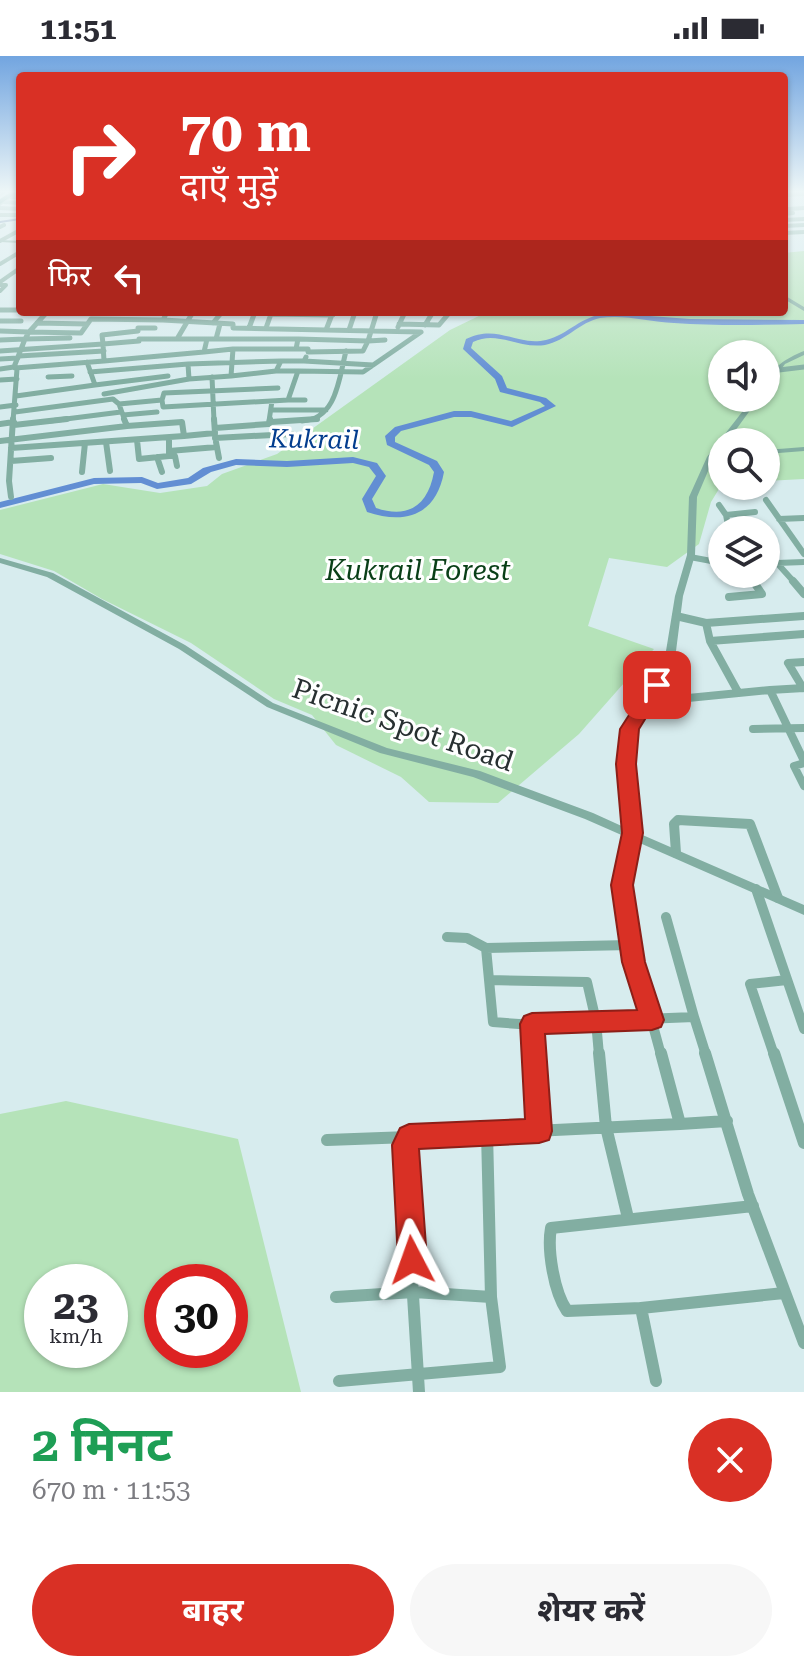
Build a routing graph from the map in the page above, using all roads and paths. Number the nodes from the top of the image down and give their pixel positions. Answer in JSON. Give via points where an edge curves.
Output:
{"nodes":[{"id":1,"x":16,"y":270,"type":"edge"},
{"id":2,"x":0,"y":273,"type":"edge"},
{"id":3,"x":12,"y":274,"type":"junction"},
{"id":4,"x":1,"y":281,"type":"edge"},
{"id":5,"x":0,"y":291,"type":"edge"},
{"id":6,"x":43,"y":316,"type":"edge"},
{"id":7,"x":92,"y":316,"type":"edge"},
{"id":8,"x":142,"y":316,"type":"edge"},
{"id":9,"x":165,"y":316,"type":"edge"},
{"id":10,"x":190,"y":316,"type":"edge"},
{"id":11,"x":219,"y":316,"type":"edge"},
{"id":12,"x":254,"y":316,"type":"edge"},
{"id":13,"x":270,"y":316,"type":"edge"},
{"id":14,"x":312,"y":316,"type":"edge"},
{"id":15,"x":332,"y":316,"type":"edge"},
{"id":16,"x":354,"y":316,"type":"edge"},
{"id":17,"x":376,"y":316,"type":"edge"},
{"id":18,"x":403,"y":316,"type":"edge"},
{"id":19,"x":431,"y":316,"type":"edge"},
{"id":20,"x":447,"y":316,"type":"edge"},
{"id":21,"x":140,"y":319,"type":"junction"},
{"id":22,"x":163,"y":320,"type":"junction"},
{"id":23,"x":0,"y":321,"type":"edge"},
{"id":24,"x":21,"y":321,"type":"dead end"},
{"id":25,"x":187,"y":321,"type":"junction"},
{"id":26,"x":89,"y":322,"type":"junction"},
{"id":27,"x":37,"y":323,"type":"junction"},
{"id":28,"x":213,"y":323,"type":"junction"},
{"id":29,"x":220,"y":324,"type":"junction"},
{"id":30,"x":399,"y":324,"type":"junction"},
{"id":31,"x":425,"y":325,"type":"junction"},
{"id":32,"x":155,"y":328,"type":"dead end"},
{"id":33,"x":233,"y":328,"type":"junction"},
{"id":34,"x":249,"y":328,"type":"junction"},
{"id":35,"x":266,"y":328,"type":"junction"},
{"id":36,"x":307,"y":329,"type":"junction"},
{"id":37,"x":138,"y":330,"type":"junction"},
{"id":38,"x":326,"y":330,"type":"junction"},
{"id":39,"x":349,"y":330,"type":"junction"},
{"id":40,"x":0,"y":331,"type":"edge"},
{"id":41,"x":218,"y":331,"type":"junction"},
{"id":42,"x":371,"y":331,"type":"junction"},
{"id":43,"x":29,"y":332,"type":"junction"},
{"id":44,"x":397,"y":332,"type":"junction"},
{"id":45,"x":70,"y":338,"type":"dead end"},
{"id":46,"x":25,"y":339,"type":"junction"},
{"id":47,"x":177,"y":339,"type":"junction"},
{"id":48,"x":207,"y":339,"type":"junction"},
{"id":49,"x":216,"y":339,"type":"junction"},
{"id":50,"x":298,"y":339,"type":"junction"},
{"id":51,"x":0,"y":340,"type":"edge"},
{"id":52,"x":385,"y":340,"type":"dead end"},
{"id":53,"x":137,"y":341,"type":"junction"},
{"id":54,"x":368,"y":341,"type":"junction"},
{"id":55,"x":104,"y":348,"type":"junction"},
{"id":56,"x":233,"y":349,"type":"junction"},
{"id":57,"x":296,"y":349,"type":"junction"},
{"id":58,"x":0,"y":351,"type":"edge"},
{"id":59,"x":346,"y":351,"type":"junction"},
{"id":60,"x":204,"y":352,"type":"junction"},
{"id":61,"x":308,"y":352,"type":"junction"},
{"id":62,"x":804,"y":353,"type":"edge"},
{"id":63,"x":19,"y":355,"type":"junction"},
{"id":64,"x":135,"y":358,"type":"junction"},
{"id":65,"x":0,"y":359,"type":"edge"},
{"id":66,"x":104,"y":361,"type":"junction"},
{"id":67,"x":232,"y":361,"type":"junction"},
{"id":68,"x":281,"y":361,"type":"junction"},
{"id":69,"x":304,"y":361,"type":"junction"},
{"id":70,"x":87,"y":362,"type":"junction"},
{"id":71,"x":344,"y":363,"type":"junction"},
{"id":72,"x":188,"y":364,"type":"junction"},
{"id":73,"x":51,"y":365,"type":"junction"},
{"id":74,"x":374,"y":365,"type":"junction"},
{"id":75,"x":804,"y":367,"type":"edge"},
{"id":76,"x":14,"y":368,"type":"junction"},
{"id":77,"x":0,"y":369,"type":"edge"},
{"id":78,"x":780,"y":369,"type":"edge"},
{"id":79,"x":780,"y":370,"type":"edge"},
{"id":80,"x":276,"y":371,"type":"junction"},
{"id":81,"x":298,"y":371,"type":"junction"},
{"id":82,"x":90,"y":372,"type":"junction"},
{"id":83,"x":318,"y":372,"type":"junction"},
{"id":84,"x":342,"y":372,"type":"junction"},
{"id":85,"x":72,"y":376,"type":"dead end"},
{"id":86,"x":168,"y":376,"type":"dead end"},
{"id":87,"x":231,"y":376,"type":"junction"},
{"id":88,"x":48,"y":377,"type":"junction"},
{"id":89,"x":212,"y":377,"type":"junction"},
{"id":90,"x":17,"y":379,"type":"junction"},
{"id":91,"x":189,"y":379,"type":"junction"},
{"id":92,"x":0,"y":380,"type":"edge"},
{"id":93,"x":315,"y":383,"type":"dead end"},
{"id":94,"x":46,"y":385,"type":"dead end"},
{"id":95,"x":98,"y":385,"type":"junction"},
{"id":96,"x":278,"y":388,"type":"dead end"},
{"id":97,"x":163,"y":390,"type":"junction"},
{"id":98,"x":212,"y":390,"type":"junction"},
{"id":99,"x":16,"y":396,"type":"junction"},
{"id":100,"x":105,"y":397,"type":"junction"},
{"id":101,"x":288,"y":400,"type":"junction"},
{"id":102,"x":305,"y":400,"type":"dead end"},
{"id":103,"x":272,"y":401,"type":"junction"},
{"id":104,"x":119,"y":404,"type":"junction"},
{"id":105,"x":163,"y":404,"type":"junction"},
{"id":106,"x":212,"y":404,"type":"junction"},
{"id":107,"x":184,"y":405,"type":"junction"},
{"id":108,"x":0,"y":407,"type":"edge"},
{"id":109,"x":15,"y":408,"type":"junction"},
{"id":110,"x":271,"y":410,"type":"junction"},
{"id":111,"x":326,"y":410,"type":"junction"},
{"id":112,"x":157,"y":412,"type":"junction"},
{"id":113,"x":745,"y":412,"type":"edge"},
{"id":114,"x":122,"y":413,"type":"junction"},
{"id":115,"x":182,"y":422,"type":"junction"},
{"id":116,"x":270,"y":423,"type":"junction"},
{"id":117,"x":0,"y":424,"type":"edge"},
{"id":118,"x":14,"y":424,"type":"junction"},
{"id":119,"x":158,"y":424,"type":"junction"},
{"id":120,"x":127,"y":426,"type":"junction"},
{"id":121,"x":733,"y":428,"type":"edge"},
{"id":122,"x":215,"y":433,"type":"junction"},
{"id":123,"x":292,"y":434,"type":"dead end"},
{"id":124,"x":268,"y":435,"type":"junction"},
{"id":125,"x":184,"y":436,"type":"junction"},
{"id":126,"x":169,"y":438,"type":"junction"},
{"id":127,"x":12,"y":439,"type":"junction"},
{"id":128,"x":137,"y":440,"type":"junction"},
{"id":129,"x":0,"y":441,"type":"edge"},
{"id":130,"x":106,"y":442,"type":"junction"},
{"id":131,"x":85,"y":443,"type":"junction"},
{"id":132,"x":217,"y":447,"type":"junction"},
{"id":133,"x":267,"y":447,"type":"dead end"},
{"id":134,"x":804,"y":449,"type":"edge"},
{"id":135,"x":780,"y":451,"type":"edge"},
{"id":136,"x":169,"y":454,"type":"junction"},
{"id":137,"x":0,"y":455,"type":"edge"},
{"id":138,"x":157,"y":457,"type":"junction"},
{"id":139,"x":11,"y":458,"type":"junction"},
{"id":140,"x":51,"y":458,"type":"dead end"},
{"id":141,"x":219,"y":458,"type":"dead end"},
{"id":142,"x":708,"y":464,"type":"edge"},
{"id":143,"x":177,"y":466,"type":"dead end"},
{"id":144,"x":0,"y":470,"type":"edge"},
{"id":145,"x":110,"y":471,"type":"dead end"},
{"id":146,"x":82,"y":472,"type":"dead end"},
{"id":147,"x":162,"y":472,"type":"dead end"},
{"id":148,"x":9,"y":481,"type":"junction"},
{"id":149,"x":0,"y":482,"type":"edge"},
{"id":150,"x":11,"y":497,"type":"dead end"},
{"id":151,"x":766,"y":500,"type":"dead end"},
{"id":152,"x":719,"y":505,"type":"dead end"},
{"id":153,"x":795,"y":507,"type":"dead end"},
{"id":154,"x":755,"y":512,"type":"dead end"},
{"id":155,"x":726,"y":515,"type":"joint"},
{"id":156,"x":777,"y":516,"type":"edge"},
{"id":157,"x":804,"y":518,"type":"edge"},
{"id":158,"x":780,"y":519,"type":"edge"},
{"id":159,"x":780,"y":520,"type":"edge"},
{"id":160,"x":803,"y":550,"type":"edge"},
{"id":161,"x":690,"y":557,"type":"junction"},
{"id":162,"x":0,"y":560,"type":"edge"},
{"id":163,"x":708,"y":560,"type":"edge"},
{"id":164,"x":804,"y":562,"type":"edge"},
{"id":165,"x":780,"y":563,"type":"edge"},
{"id":166,"x":780,"y":566,"type":"edge"},
{"id":167,"x":758,"y":588,"type":"edge"},
{"id":168,"x":804,"y":594,"type":"edge"},
{"id":169,"x":729,"y":597,"type":"dead end"},
{"id":170,"x":676,"y":616,"type":"junction"},
{"id":171,"x":804,"y":616,"type":"edge"},
{"id":172,"x":706,"y":623,"type":"junction"},
{"id":173,"x":804,"y":634,"type":"edge"},
{"id":174,"x":710,"y":641,"type":"junction"},
{"id":175,"x":804,"y":662,"type":"edge"},
{"id":176,"x":804,"y":688,"type":"edge"},
{"id":177,"x":770,"y":690,"type":"junction"},
{"id":178,"x":738,"y":692,"type":"junction"},
{"id":179,"x":649,"y":698,"type":"junction"},
{"id":180,"x":787,"y":728,"type":"junction"},
{"id":181,"x":804,"y":728,"type":"edge"},
{"id":182,"x":753,"y":729,"type":"dead end"},
{"id":183,"x":804,"y":762,"type":"edge"},
{"id":184,"x":804,"y":786,"type":"edge"},
{"id":185,"x":632,"y":833,"type":"junction"},
{"id":186,"x":676,"y":853,"type":"junction"},
{"id":187,"x":756,"y":889,"type":"junction"},
{"id":188,"x":778,"y":898,"type":"junction"},
{"id":189,"x":804,"y":910,"type":"edge"},
{"id":190,"x":666,"y":917,"type":"dead end"},
{"id":191,"x":447,"y":937,"type":"dead end"},
{"id":192,"x":631,"y":945,"type":"junction"},
{"id":193,"x":486,"y":948,"type":"junction"},
{"id":194,"x":489,"y":980,"type":"junction"},
{"id":195,"x":787,"y":980,"type":"junction"},
{"id":196,"x":694,"y":1017,"type":"junction"},
{"id":197,"x":652,"y":1020,"type":"junction"},
{"id":198,"x":596,"y":1021,"type":"junction"},
{"id":199,"x":532,"y":1024,"type":"junction"},
{"id":200,"x":804,"y":1029,"type":"edge"},
{"id":201,"x":727,"y":1121,"type":"junction"},
{"id":202,"x":680,"y":1124,"type":"junction"},
{"id":203,"x":606,"y":1127,"type":"junction"},
{"id":204,"x":539,"y":1131,"type":"junction"},
{"id":205,"x":487,"y":1133,"type":"junction"},
{"id":206,"x":409,"y":1137,"type":"junction"},
{"id":207,"x":327,"y":1140,"type":"dead end"},
{"id":208,"x":804,"y":1143,"type":"edge"},
{"id":209,"x":753,"y":1206,"type":"junction"},
{"id":210,"x":628,"y":1218,"type":"junction"},
{"id":211,"x":414,"y":1292,"type":"junction"},
{"id":212,"x":784,"y":1293,"type":"junction"},
{"id":213,"x":336,"y":1297,"type":"dead end"},
{"id":214,"x":491,"y":1297,"type":"junction"},
{"id":215,"x":641,"y":1308,"type":"junction"},
{"id":216,"x":804,"y":1343,"type":"edge"},
{"id":217,"x":418,"y":1373,"type":"junction"},
{"id":218,"x":339,"y":1381,"type":"dead end"},
{"id":219,"x":656,"y":1381,"type":"dead end"},
{"id":220,"x":419,"y":1392,"type":"edge"}],
"edges":[{"from":1,"to":3,"type":"street"},
{"from":2,"to":3,"type":"street"},
{"from":3,"to":4,"type":"street"},
{"from":4,"to":5,"type":"street","via":[[6,285]]},
{"from":6,"to":27,"type":"street"},
{"from":7,"to":26,"type":"street"},
{"from":8,"to":21,"type":"street"},
{"from":9,"to":22,"type":"street"},
{"from":10,"to":25,"type":"street"},
{"from":11,"to":28,"type":"street"},
{"from":12,"to":34,"type":"street"},
{"from":13,"to":35,"type":"street"},
{"from":14,"to":36,"type":"street"},
{"from":15,"to":38,"type":"street"},
{"from":16,"to":39,"type":"street"},
{"from":17,"to":42,"type":"street"},
{"from":18,"to":30,"type":"street"},
{"from":19,"to":31,"type":"street"},
{"from":20,"to":31,"type":"street","via":[[439,325]]},
{"from":21,"to":22,"type":"street"},
{"from":21,"to":26,"type":"street"},
{"from":21,"to":37,"type":"street"},
{"from":22,"to":25,"type":"street"},
{"from":23,"to":24,"type":"street"},
{"from":25,"to":28,"type":"street"},
{"from":25,"to":47,"type":"street"},
{"from":26,"to":27,"type":"street"},
{"from":26,"to":43,"type":"street","via":[[81,333]]},
{"from":27,"to":43,"type":"street"},
{"from":28,"to":29,"type":"street"},
{"from":29,"to":33,"type":"street"},
{"from":29,"to":41,"type":"street"},
{"from":30,"to":31,"type":"street"},
{"from":30,"to":44,"type":"street"},
{"from":32,"to":37,"type":"street"},
{"from":33,"to":34,"type":"street"},
{"from":33,"to":41,"type":"street"},
{"from":34,"to":35,"type":"street"},
{"from":35,"to":36,"type":"street"},
{"from":36,"to":38,"type":"street"},
{"from":37,"to":53,"type":"street"},
{"from":37,"to":55,"type":"street","via":[[102,335]]},
{"from":38,"to":39,"type":"street"},
{"from":39,"to":42,"type":"street"},
{"from":40,"to":43,"type":"street"},
{"from":41,"to":49,"type":"street"},
{"from":42,"to":44,"type":"street"},
{"from":42,"to":54,"type":"street"},
{"from":43,"to":46,"type":"street"},
{"from":44,"to":74,"type":"street","via":[[421,332]]},
{"from":45,"to":46,"type":"street"},
{"from":46,"to":51,"type":"street"},
{"from":46,"to":63,"type":"street"},
{"from":47,"to":48,"type":"street"},
{"from":47,"to":53,"type":"street"},
{"from":48,"to":49,"type":"street"},
{"from":48,"to":60,"type":"street"},
{"from":49,"to":50,"type":"street"},
{"from":50,"to":54,"type":"street"},
{"from":50,"to":57,"type":"street"},
{"from":52,"to":54,"type":"street"},
{"from":53,"to":55,"type":"street"},
{"from":53,"to":64,"type":"street"},
{"from":54,"to":59,"type":"street","via":[[363,354]]},
{"from":55,"to":63,"type":"street"},
{"from":55,"to":66,"type":"street"},
{"from":56,"to":57,"type":"street"},
{"from":56,"to":60,"type":"street"},
{"from":56,"to":67,"type":"street"},
{"from":57,"to":61,"type":"street"},
{"from":58,"to":63,"type":"street"},
{"from":59,"to":61,"type":"street"},
{"from":59,"to":71,"type":"street"},
{"from":60,"to":64,"type":"street"},
{"from":61,"to":69,"type":"street"},
{"from":62,"to":78,"type":"street"},
{"from":63,"to":65,"type":"street"},
{"from":63,"to":76,"type":"street"},
{"from":64,"to":66,"type":"street"},
{"from":66,"to":70,"type":"street"},
{"from":67,"to":68,"type":"street"},
{"from":67,"to":72,"type":"street"},
{"from":67,"to":87,"type":"street"},
{"from":68,"to":69,"type":"street"},
{"from":68,"to":80,"type":"street"},
{"from":69,"to":71,"type":"street"},
{"from":70,"to":73,"type":"street"},
{"from":70,"to":82,"type":"street"},
{"from":71,"to":74,"type":"street"},
{"from":71,"to":84,"type":"street"},
{"from":72,"to":82,"type":"street"},
{"from":72,"to":91,"type":"street"},
{"from":73,"to":76,"type":"street"},
{"from":73,"to":88,"type":"street"},
{"from":74,"to":84,"type":"street","via":[[363,372]]},
{"from":75,"to":79,"type":"street"},
{"from":76,"to":77,"type":"street"},
{"from":76,"to":90,"type":"street"},
{"from":80,"to":81,"type":"street"},
{"from":80,"to":87,"type":"street"},
{"from":81,"to":83,"type":"street"},
{"from":81,"to":101,"type":"street"},
{"from":82,"to":95,"type":"street"},
{"from":83,"to":84,"type":"street"},
{"from":83,"to":93,"type":"street"},
{"from":84,"to":111,"type":"street"},
{"from":85,"to":88,"type":"street"},
{"from":86,"to":95,"type":"street"},
{"from":87,"to":89,"type":"street"},
{"from":88,"to":94,"type":"street"},
{"from":89,"to":91,"type":"street"},
{"from":89,"to":98,"type":"street"},
{"from":90,"to":92,"type":"street"},
{"from":90,"to":99,"type":"street"},
{"from":91,"to":97,"type":"street","via":[[176,379]]},
{"from":95,"to":99,"type":"street"},
{"from":95,"to":100,"type":"street"},
{"from":96,"to":98,"type":"street"},
{"from":97,"to":98,"type":"street"},
{"from":97,"to":100,"type":"street"},
{"from":97,"to":105,"type":"street"},
{"from":98,"to":106,"type":"street"},
{"from":99,"to":109,"type":"street"},
{"from":100,"to":104,"type":"street"},
{"from":100,"to":109,"type":"street"},
{"from":101,"to":102,"type":"street"},
{"from":101,"to":103,"type":"street"},
{"from":103,"to":106,"type":"street"},
{"from":103,"to":110,"type":"street"},
{"from":104,"to":105,"type":"street"},
{"from":104,"to":114,"type":"street"},
{"from":105,"to":107,"type":"street"},
{"from":105,"to":112,"type":"street"},
{"from":106,"to":107,"type":"street"},
{"from":106,"to":122,"type":"street"},
{"from":107,"to":115,"type":"street"},
{"from":108,"to":109,"type":"street"},
{"from":109,"to":118,"type":"street"},
{"from":110,"to":111,"type":"street"},
{"from":110,"to":116,"type":"street"},
{"from":111,"to":116,"type":"street","via":[[312,421]]},
{"from":112,"to":114,"type":"street"},
{"from":112,"to":119,"type":"street"},
{"from":113,"to":121,"type":"street"},
{"from":114,"to":118,"type":"street"},
{"from":114,"to":120,"type":"street"},
{"from":115,"to":119,"type":"street"},
{"from":115,"to":125,"type":"street"},
{"from":116,"to":122,"type":"street"},
{"from":116,"to":124,"type":"street"},
{"from":117,"to":118,"type":"street"},
{"from":118,"to":127,"type":"street"},
{"from":119,"to":120,"type":"street"},
{"from":120,"to":127,"type":"street"},
{"from":122,"to":124,"type":"street"},
{"from":122,"to":125,"type":"street"},
{"from":122,"to":132,"type":"street"},
{"from":123,"to":124,"type":"street"},
{"from":124,"to":133,"type":"street"},
{"from":125,"to":126,"type":"street"},
{"from":126,"to":128,"type":"street"},
{"from":126,"to":136,"type":"street"},
{"from":127,"to":129,"type":"street"},
{"from":127,"to":139,"type":"street"},
{"from":128,"to":130,"type":"street"},
{"from":128,"to":138,"type":"street","via":[[139,459]]},
{"from":130,"to":131,"type":"street"},
{"from":130,"to":145,"type":"street"},
{"from":131,"to":139,"type":"street"},
{"from":131,"to":146,"type":"street"},
{"from":132,"to":136,"type":"street"},
{"from":132,"to":141,"type":"street"},
{"from":134,"to":135,"type":"street"},
{"from":136,"to":138,"type":"street"},
{"from":136,"to":143,"type":"street"},
{"from":137,"to":139,"type":"street"},
{"from":138,"to":147,"type":"street"},
{"from":139,"to":140,"type":"street"},
{"from":139,"to":144,"type":"street"},
{"from":139,"to":148,"type":"street"},
{"from":142,"to":161,"type":"street","via":[[693,497]]},
{"from":148,"to":149,"type":"street"},
{"from":148,"to":150,"type":"street"},
{"from":151,"to":156,"type":"street"},
{"from":152,"to":155,"type":"street"},
{"from":153,"to":157,"type":"street"},
{"from":154,"to":155,"type":"street"},
{"from":157,"to":158,"type":"street"},
{"from":159,"to":160,"type":"street"},
{"from":161,"to":163,"type":"street"},
{"from":161,"to":170,"type":"street"},
{"from":162,"to":185,"type":"street","name":"Picnic Spot Road","via":[[50,575],[182,647],[270,705],[384,751],[476,774]]},
{"from":164,"to":165,"type":"street"},
{"from":166,"to":168,"type":"street"},
{"from":167,"to":169,"type":"street","via":[[762,594]]},
{"from":170,"to":172,"type":"street"},
{"from":170,"to":179,"type":"street","via":[[671,651]]},
{"from":171,"to":172,"type":"street"},
{"from":172,"to":174,"type":"street"},
{"from":173,"to":174,"type":"street"},
{"from":174,"to":178,"type":"street"},
{"from":175,"to":176,"type":"street","via":[[788,663]]},
{"from":176,"to":177,"type":"street"},
{"from":177,"to":178,"type":"street"},
{"from":177,"to":180,"type":"street"},
{"from":178,"to":179,"type":"street"},
{"from":179,"to":185,"type":"street","via":[[630,729],[626,764]]},
{"from":180,"to":181,"type":"street"},
{"from":180,"to":182,"type":"street"},
{"from":180,"to":183,"type":"street"},
{"from":183,"to":184,"type":"street","via":[[794,766]]},
{"from":185,"to":186,"type":"street","name":"Picnic Spot Road"},
{"from":185,"to":192,"type":"street","via":[[622,885]]},
{"from":186,"to":187,"type":"street","name":"Picnic Spot Road"},
{"from":186,"to":188,"type":"street","via":[[678,820],[750,824]]},
{"from":187,"to":188,"type":"street","name":"Picnic Spot Road"},
{"from":187,"to":195,"type":"street"},
{"from":188,"to":189,"type":"street","name":"Picnic Spot Road"},
{"from":190,"to":196,"type":"street"},
{"from":191,"to":193,"type":"street","via":[[467,938]]},
{"from":192,"to":193,"type":"street"},
{"from":192,"to":197,"type":"street"},
{"from":193,"to":194,"type":"street"},
{"from":194,"to":198,"type":"street","via":[[587,982]]},
{"from":194,"to":199,"type":"street","via":[[493,1022]]},
{"from":195,"to":200,"type":"street"},
{"from":195,"to":208,"type":"street","via":[[750,984]]},
{"from":196,"to":197,"type":"street"},
{"from":196,"to":201,"type":"street"},
{"from":197,"to":198,"type":"street"},
{"from":197,"to":202,"type":"street"},
{"from":198,"to":199,"type":"street"},
{"from":198,"to":203,"type":"street"},
{"from":199,"to":204,"type":"street"},
{"from":201,"to":202,"type":"street"},
{"from":201,"to":209,"type":"street"},
{"from":202,"to":203,"type":"street"},
{"from":203,"to":204,"type":"street"},
{"from":203,"to":210,"type":"street"},
{"from":204,"to":205,"type":"street"},
{"from":205,"to":206,"type":"street"},
{"from":205,"to":214,"type":"street"},
{"from":206,"to":207,"type":"street"},
{"from":206,"to":211,"type":"street","via":[[405,1145]]},
{"from":209,"to":210,"type":"street"},
{"from":209,"to":212,"type":"street"},
{"from":210,"to":215,"type":"street","via":[[551,1228],[549,1239],[567,1311]]},
{"from":211,"to":213,"type":"street"},
{"from":211,"to":214,"type":"street"},
{"from":211,"to":217,"type":"street"},
{"from":212,"to":215,"type":"street"},
{"from":212,"to":216,"type":"street"},
{"from":214,"to":217,"type":"street","via":[[500,1367]]},
{"from":215,"to":219,"type":"street"},
{"from":217,"to":218,"type":"street"},
{"from":217,"to":220,"type":"street"}]}
